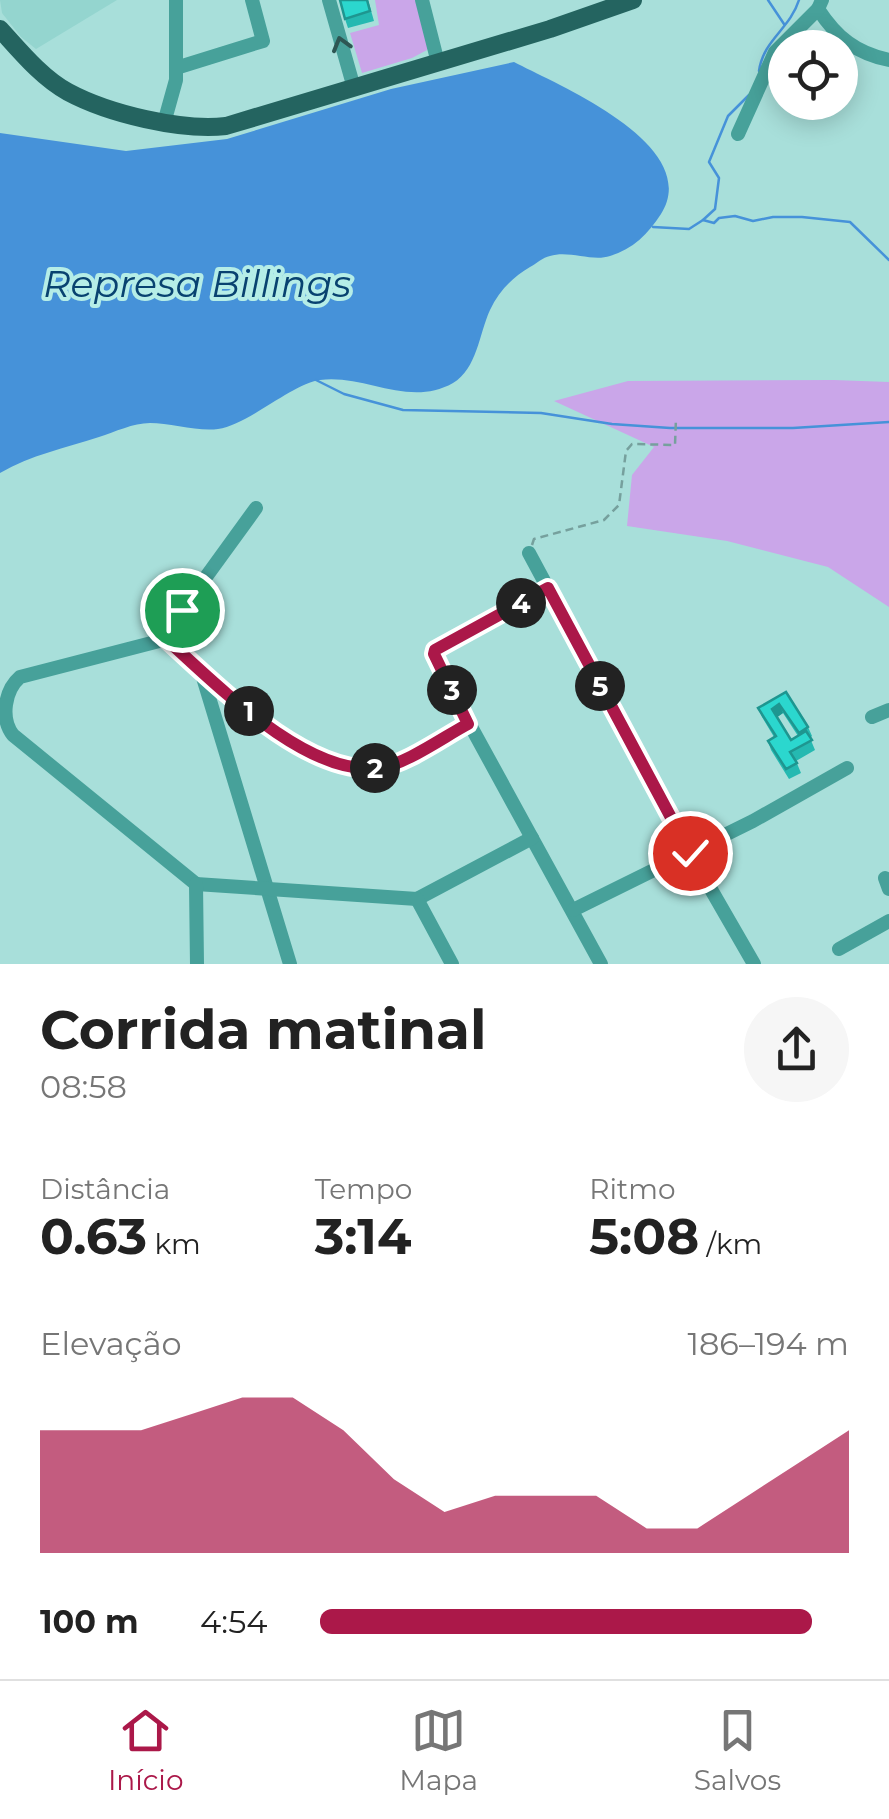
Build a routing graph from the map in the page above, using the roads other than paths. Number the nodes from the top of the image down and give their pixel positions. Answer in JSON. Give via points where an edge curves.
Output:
{"nodes":[{"id":1,"x":176,"y":0,"type":"edge"},
{"id":2,"x":252,"y":0,"type":"edge"},
{"id":3,"x":329,"y":0,"type":"edge"},
{"id":4,"x":422,"y":0,"type":"edge"},
{"id":5,"x":633,"y":0,"type":"edge"},
{"id":6,"x":820,"y":5,"type":"edge"},
{"id":7,"x":0,"y":29,"type":"edge"},
{"id":8,"x":889,"y":60,"type":"edge"},
{"id":9,"x":438,"y":63,"type":"junction"},
{"id":10,"x":176,"y":68,"type":"junction"},
{"id":11,"x":354,"y":88,"type":"junction"},
{"id":12,"x":164,"y":123,"type":"junction"},
{"id":13,"x":738,"y":134,"type":"dead end"},
{"id":14,"x":256,"y":508,"type":"dead end"},
{"id":15,"x":529,"y":553,"type":"road end"},
{"id":16,"x":548,"y":588,"type":"junction"},
{"id":17,"x":166,"y":639,"type":"junction"},
{"id":18,"x":200,"y":670,"type":"junction"},
{"id":19,"x":234,"y":698,"type":"junction"},
{"id":20,"x":889,"y":710,"type":"edge"},
{"id":21,"x":216,"y":714,"type":"junction"},
{"id":22,"x":872,"y":717,"type":"dead end"},
{"id":23,"x":468,"y":724,"type":"junction"},
{"id":24,"x":847,"y":768,"type":"dead end"},
{"id":25,"x":532,"y":838,"type":"junction"},
{"id":26,"x":690,"y":853,"type":"junction"},
{"id":27,"x":196,"y":884,"type":"junction"},
{"id":28,"x":265,"y":888,"type":"junction"},
{"id":29,"x":417,"y":899,"type":"junction"},
{"id":30,"x":572,"y":910,"type":"junction"},
{"id":31,"x":889,"y":921,"type":"edge"},
{"id":32,"x":838,"y":948,"type":"dead end"},
{"id":33,"x":197,"y":964,"type":"edge"},
{"id":34,"x":290,"y":964,"type":"edge"},
{"id":35,"x":452,"y":964,"type":"edge"},
{"id":36,"x":602,"y":964,"type":"edge"},
{"id":37,"x":754,"y":964,"type":"edge"}],
"edges":[{"from":1,"to":10,"type":"street"},
{"from":2,"to":10,"type":"street","via":[[264,42]]},
{"from":11,"to":3,"type":"street","one_way":true},
{"from":4,"to":9,"type":"street"},
{"from":5,"to":9,"type":"main road"},
{"from":6,"to":8,"type":"street","via":[[851,48]]},
{"from":6,"to":13,"type":"street","via":[[775,52]]},
{"from":7,"to":12,"type":"main road","via":[[69,93]]},
{"from":9,"to":11,"type":"main road"},
{"from":10,"to":12,"type":"street"},
{"from":11,"to":12,"type":"main road","via":[[226,126]]},
{"from":14,"to":17,"type":"street"},
{"from":15,"to":16,"type":"street"},
{"from":16,"to":23,"type":"street","via":[[437,648],[434,654]]},
{"from":16,"to":26,"type":"street"},
{"from":17,"to":18,"type":"street"},
{"from":17,"to":27,"type":"street","via":[[20,678],[9,690],[5,719],[22,744]]},
{"from":18,"to":19,"type":"street"},
{"from":18,"to":21,"type":"street"},
{"from":19,"to":21,"type":"street"},
{"from":19,"to":23,"type":"street","via":[[291,744],[366,768],[394,764]]},
{"from":20,"to":22,"type":"street"},
{"from":21,"to":28,"type":"street"},
{"from":23,"to":25,"type":"street"},
{"from":24,"to":26,"type":"street"},
{"from":25,"to":29,"type":"street"},
{"from":25,"to":30,"type":"street"},
{"from":26,"to":30,"type":"street"},
{"from":26,"to":37,"type":"street"},
{"from":27,"to":28,"type":"street"},
{"from":27,"to":33,"type":"street"},
{"from":28,"to":29,"type":"street"},
{"from":28,"to":34,"type":"street"},
{"from":29,"to":35,"type":"street"},
{"from":30,"to":36,"type":"street"},
{"from":31,"to":32,"type":"street"}]}
